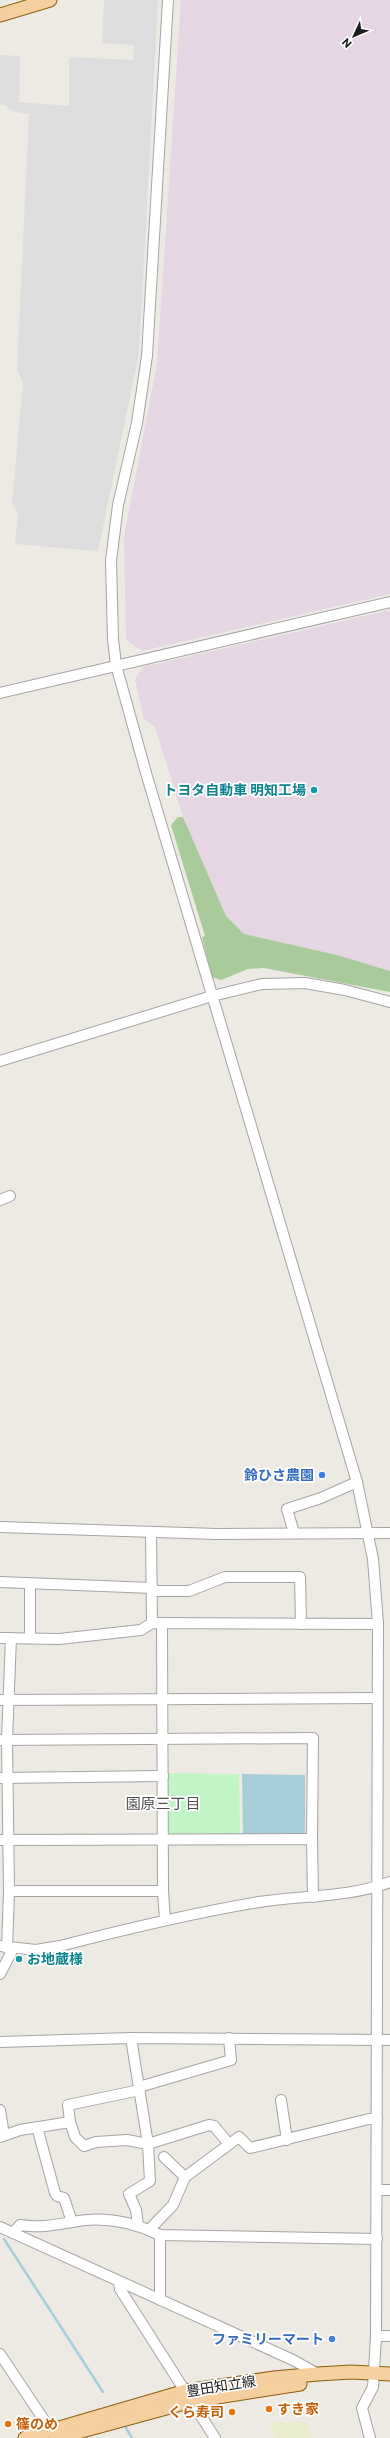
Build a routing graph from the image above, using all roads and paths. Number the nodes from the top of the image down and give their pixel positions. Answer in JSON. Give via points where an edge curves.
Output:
{"nodes":[{"id":1,"x":50,"y":0,"type":"edge"},
{"id":2,"x":168,"y":0,"type":"edge"},
{"id":3,"x":0,"y":15,"type":"edge"},
{"id":4,"x":390,"y":602,"type":"edge"},
{"id":5,"x":116,"y":665,"type":"junction"},
{"id":6,"x":0,"y":693,"type":"edge"},
{"id":7,"x":212,"y":996,"type":"junction"},
{"id":8,"x":390,"y":1002,"type":"edge"},
{"id":9,"x":0,"y":1061,"type":"edge"},
{"id":10,"x":10,"y":1196,"type":"dead end"},
{"id":11,"x":0,"y":1200,"type":"edge"},
{"id":12,"x":358,"y":1482,"type":"junction"},
{"id":13,"x":0,"y":1526,"type":"edge"},
{"id":14,"x":151,"y":1532,"type":"junction"},
{"id":15,"x":390,"y":1533,"type":"edge"},
{"id":16,"x":294,"y":1534,"type":"junction"},
{"id":17,"x":368,"y":1534,"type":"junction"},
{"id":18,"x":0,"y":1582,"type":"edge"},
{"id":19,"x":30,"y":1584,"type":"junction"},
{"id":20,"x":153,"y":1589,"type":"junction"},
{"id":21,"x":157,"y":1624,"type":"junction"},
{"id":22,"x":301,"y":1624,"type":"junction"},
{"id":23,"x":378,"y":1624,"type":"junction"},
{"id":24,"x":5,"y":1638,"type":"edge"},
{"id":25,"x":30,"y":1638,"type":"junction"},
{"id":26,"x":377,"y":1698,"type":"junction"},
{"id":27,"x":4,"y":1700,"type":"edge"},
{"id":28,"x":162,"y":1700,"type":"junction"},
{"id":29,"x":3,"y":1740,"type":"edge"},
{"id":30,"x":163,"y":1740,"type":"junction"},
{"id":31,"x":163,"y":1776,"type":"junction"},
{"id":32,"x":4,"y":1778,"type":"edge"},
{"id":33,"x":164,"y":1839,"type":"junction"},
{"id":34,"x":312,"y":1839,"type":"junction"},
{"id":35,"x":4,"y":1840,"type":"edge"},
{"id":36,"x":390,"y":1882,"type":"edge"},
{"id":37,"x":378,"y":1886,"type":"junction"},
{"id":38,"x":9,"y":1891,"type":"junction"},
{"id":39,"x":163,"y":1891,"type":"junction"},
{"id":40,"x":313,"y":1897,"type":"junction"},
{"id":41,"x":165,"y":1920,"type":"junction"},
{"id":42,"x":7,"y":1948,"type":"edge"},
{"id":43,"x":0,"y":1974,"type":"edge"},
{"id":44,"x":131,"y":2038,"type":"junction"},
{"id":45,"x":229,"y":2038,"type":"junction"},
{"id":46,"x":378,"y":2040,"type":"junction"},
{"id":47,"x":390,"y":2040,"type":"edge"},
{"id":48,"x":0,"y":2042,"type":"edge"},
{"id":49,"x":140,"y":2088,"type":"junction"},
{"id":50,"x":281,"y":2100,"type":"dead end"},
{"id":51,"x":0,"y":2110,"type":"edge"},
{"id":52,"x":377,"y":2119,"type":"junction"},
{"id":53,"x":70,"y":2122,"type":"junction"},
{"id":54,"x":37,"y":2127,"type":"junction"},
{"id":55,"x":2,"y":2136,"type":"edge"},
{"id":56,"x":287,"y":2140,"type":"junction"},
{"id":57,"x":148,"y":2144,"type":"junction"},
{"id":58,"x":229,"y":2144,"type":"junction"},
{"id":59,"x":164,"y":2157,"type":"dead end"},
{"id":60,"x":185,"y":2176,"type":"junction"},
{"id":61,"x":377,"y":2190,"type":"junction"},
{"id":62,"x":390,"y":2190,"type":"edge"},
{"id":63,"x":72,"y":2222,"type":"junction"},
{"id":64,"x":138,"y":2225,"type":"junction"},
{"id":65,"x":0,"y":2227,"type":"edge"},
{"id":66,"x":149,"y":2230,"type":"junction"},
{"id":67,"x":13,"y":2233,"type":"junction"},
{"id":68,"x":160,"y":2235,"type":"junction"},
{"id":69,"x":377,"y":2238,"type":"junction"},
{"id":70,"x":119,"y":2282,"type":"junction"},
{"id":71,"x":160,"y":2300,"type":"junction"},
{"id":72,"x":376,"y":2336,"type":"junction"},
{"id":73,"x":390,"y":2336,"type":"edge"},
{"id":74,"x":0,"y":2354,"type":"edge"},
{"id":75,"x":318,"y":2374,"type":"junction"},
{"id":76,"x":375,"y":2374,"type":"junction"},
{"id":77,"x":390,"y":2374,"type":"edge"},
{"id":78,"x":189,"y":2396,"type":"junction"},
{"id":79,"x":54,"y":2436,"type":"edge"},
{"id":80,"x":25,"y":2438,"type":"edge"},
{"id":81,"x":215,"y":2438,"type":"edge"},
{"id":82,"x":370,"y":2438,"type":"edge"}],
"edges":[{"from":1,"to":3,"type":"main road"},
{"from":2,"to":5,"type":"street","via":[[147,356],[137,423],[118,505],[112,555],[113,639]]},
{"from":4,"to":5,"type":"street"},
{"from":5,"to":6,"type":"street"},
{"from":5,"to":7,"type":"street"},
{"from":7,"to":8,"type":"street","via":[[262,984],[304,983],[345,990]]},
{"from":7,"to":9,"type":"street"},
{"from":7,"to":12,"type":"street"},
{"from":10,"to":11,"type":"street"},
{"from":12,"to":16,"type":"street","via":[[287,1509]]},
{"from":12,"to":17,"type":"street"},
{"from":13,"to":14,"type":"street"},
{"from":14,"to":16,"type":"street"},
{"from":14,"to":20,"type":"street"},
{"from":15,"to":17,"type":"street"},
{"from":16,"to":17,"type":"street"},
{"from":17,"to":23,"type":"street"},
{"from":18,"to":19,"type":"street"},
{"from":19,"to":20,"type":"street"},
{"from":19,"to":25,"type":"street"},
{"from":20,"to":21,"type":"street"},
{"from":20,"to":22,"type":"street","via":[[189,1591],[225,1577],[300,1577]]},
{"from":21,"to":22,"type":"street"},
{"from":21,"to":25,"type":"street","via":[[141,1630],[59,1639]]},
{"from":21,"to":28,"type":"street"},
{"from":22,"to":23,"type":"street"},
{"from":23,"to":26,"type":"street"},
{"from":24,"to":25,"type":"street"},
{"from":24,"to":27,"type":"street"},
{"from":26,"to":28,"type":"street"},
{"from":26,"to":37,"type":"street"},
{"from":27,"to":28,"type":"street"},
{"from":27,"to":29,"type":"street"},
{"from":28,"to":30,"type":"street"},
{"from":29,"to":30,"type":"street"},
{"from":29,"to":32,"type":"street"},
{"from":30,"to":31,"type":"street"},
{"from":30,"to":34,"type":"street","via":[[313,1738]]},
{"from":31,"to":32,"type":"street"},
{"from":31,"to":33,"type":"street"},
{"from":32,"to":35,"type":"street"},
{"from":33,"to":34,"type":"street"},
{"from":33,"to":35,"type":"street"},
{"from":33,"to":39,"type":"street"},
{"from":34,"to":40,"type":"street"},
{"from":35,"to":38,"type":"street"},
{"from":36,"to":37,"type":"street"},
{"from":37,"to":40,"type":"street"},
{"from":37,"to":46,"type":"street"},
{"from":38,"to":39,"type":"street"},
{"from":38,"to":42,"type":"street"},
{"from":39,"to":41,"type":"street"},
{"from":40,"to":41,"type":"street","via":[[261,1902]]},
{"from":41,"to":42,"type":"street","via":[[60,1946],[36,1950]]},
{"from":42,"to":43,"type":"street"},
{"from":44,"to":45,"type":"street"},
{"from":44,"to":48,"type":"street"},
{"from":44,"to":49,"type":"street"},
{"from":45,"to":46,"type":"street"},
{"from":45,"to":49,"type":"street","via":[[231,2060]]},
{"from":46,"to":47,"type":"street"},
{"from":46,"to":52,"type":"street"},
{"from":49,"to":53,"type":"street","via":[[68,2105]]},
{"from":49,"to":57,"type":"street"},
{"from":50,"to":56,"type":"street"},
{"from":51,"to":55,"type":"street"},
{"from":52,"to":56,"type":"street"},
{"from":52,"to":61,"type":"street"},
{"from":53,"to":54,"type":"street"},
{"from":53,"to":57,"type":"street","via":[[75,2137],[84,2146],[96,2142],[127,2140]]},
{"from":54,"to":55,"type":"street"},
{"from":54,"to":63,"type":"street","via":[[55,2193],[64,2198]]},
{"from":56,"to":58,"type":"street","via":[[250,2148],[239,2136]]},
{"from":57,"to":58,"type":"street","via":[[209,2125],[214,2126]]},
{"from":57,"to":64,"type":"street","via":[[150,2181],[129,2194],[136,2210]]},
{"from":58,"to":60,"type":"street"},
{"from":59,"to":60,"type":"street"},
{"from":60,"to":66,"type":"street","via":[[173,2205]]},
{"from":61,"to":62,"type":"street"},
{"from":61,"to":69,"type":"street"},
{"from":63,"to":64,"type":"street","via":[[113,2220]]},
{"from":63,"to":67,"type":"street","via":[[46,2228],[20,2225]]},
{"from":64,"to":66,"type":"street"},
{"from":65,"to":67,"type":"street"},
{"from":66,"to":68,"type":"street"},
{"from":67,"to":70,"type":"street"},
{"from":68,"to":69,"type":"street"},
{"from":68,"to":71,"type":"street"},
{"from":69,"to":72,"type":"street"},
{"from":70,"to":71,"type":"street"},
{"from":70,"to":78,"type":"street","via":[[120,2289],[143,2328]]},
{"from":71,"to":75,"type":"street","via":[[293,2360]]},
{"from":72,"to":73,"type":"street"},
{"from":72,"to":76,"type":"street"},
{"from":74,"to":79,"type":"street"},
{"from":75,"to":76,"type":"main road","name":"豊田知立線"},
{"from":75,"to":78,"type":"main road","name":"豊田知立線","via":[[274,2378]]},
{"from":76,"to":77,"type":"main road","name":"豊田知立線"},
{"from":76,"to":78,"type":"main road","name":"豊田知立線","via":[[353,2380]]},
{"from":76,"to":82,"type":"street","via":[[362,2408]]},
{"from":78,"to":79,"type":"main road","name":"豊田知立線"},
{"from":78,"to":81,"type":"street"},
{"from":79,"to":80,"type":"main road","name":"豊田知立線"}]}
